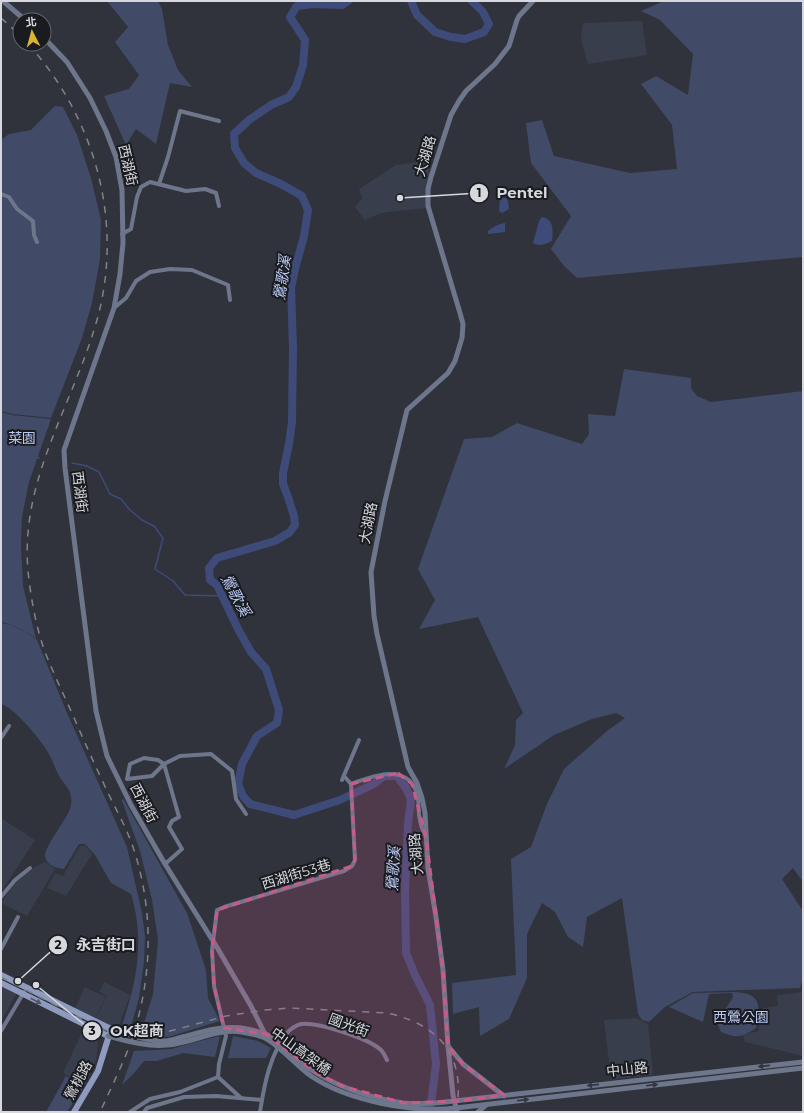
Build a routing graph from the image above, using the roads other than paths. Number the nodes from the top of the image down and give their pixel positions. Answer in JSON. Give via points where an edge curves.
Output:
{"nodes":[{"id":1,"x":4,"y":1,"type":"edge"},
{"id":2,"x":533,"y":1,"type":"edge"},
{"id":3,"x":16,"y":12,"type":"edge"},
{"id":4,"x":52,"y":46,"type":"edge"},
{"id":5,"x":219,"y":121,"type":"dead end"},
{"id":6,"x":159,"y":184,"type":"junction"},
{"id":7,"x":1,"y":194,"type":"edge"},
{"id":8,"x":219,"y":206,"type":"dead end"},
{"id":9,"x":122,"y":234,"type":"junction"},
{"id":10,"x":36,"y":242,"type":"dead end"},
{"id":11,"x":230,"y":300,"type":"dead end"},
{"id":12,"x":114,"y":308,"type":"junction"},
{"id":13,"x":9,"y":726,"type":"dead end"},
{"id":14,"x":1,"y":738,"type":"edge"},
{"id":15,"x":359,"y":740,"type":"dead end"},
{"id":16,"x":164,"y":764,"type":"junction"},
{"id":17,"x":351,"y":785,"type":"junction"},
{"id":18,"x":246,"y":814,"type":"dead end"},
{"id":19,"x":426,"y":837,"type":"junction"},
{"id":20,"x":165,"y":864,"type":"junction"},
{"id":21,"x":30,"y":868,"type":"dead end"},
{"id":22,"x":1,"y":897,"type":"edge"},
{"id":23,"x":18,"y":917,"type":"dead end"},
{"id":24,"x":213,"y":942,"type":"junction"},
{"id":25,"x":218,"y":948,"type":"joint"},
{"id":26,"x":1,"y":950,"type":"edge"},
{"id":27,"x":1,"y":975,"type":"edge"},
{"id":28,"x":1,"y":983,"type":"edge"},
{"id":29,"x":26,"y":987,"type":"junction"},
{"id":30,"x":23,"y":994,"type":"junction"},
{"id":31,"x":111,"y":1029,"type":"junction"},
{"id":32,"x":1,"y":1031,"type":"edge"},
{"id":33,"x":108,"y":1036,"type":"junction"},
{"id":34,"x":266,"y":1036,"type":"junction"},
{"id":35,"x":448,"y":1046,"type":"junction"},
{"id":36,"x":387,"y":1060,"type":"dead end"},
{"id":37,"x":803,"y":1062,"type":"edge"},
{"id":38,"x":803,"y":1068,"type":"edge"},
{"id":39,"x":218,"y":1077,"type":"junction"},
{"id":40,"x":504,"y":1095,"type":"junction"},
{"id":41,"x":242,"y":1098,"type":"junction"},
{"id":42,"x":262,"y":1100,"type":"junction"},
{"id":43,"x":454,"y":1101,"type":"junction"},
{"id":44,"x":508,"y":1102,"type":"junction"},
{"id":45,"x":486,"y":1104,"type":"junction"},
{"id":46,"x":419,"y":1108,"type":"junction"},
{"id":47,"x":456,"y":1110,"type":"edge"},
{"id":48,"x":74,"y":1112,"type":"edge"},
{"id":49,"x":130,"y":1112,"type":"edge"},
{"id":50,"x":144,"y":1112,"type":"edge"},
{"id":51,"x":260,"y":1112,"type":"edge"},
{"id":52,"x":426,"y":1112,"type":"edge"},
{"id":53,"x":478,"y":1112,"type":"edge"}],
"edges":[{"from":1,"to":3,"type":"street"},
{"from":2,"to":19,"type":"street","name":"大湖路","via":[[519,16],[509,46],[459,101],[451,115],[431,177],[428,206],[463,324],[462,338],[455,361],[448,373],[407,410],[371,572],[374,616],[380,647],[408,767],[422,798]]},
{"from":4,"to":9,"type":"street","name":"西湖街","via":[[67,62],[90,98],[116,157],[122,190]]},
{"from":5,"to":6,"type":"street","via":[[180,111]]},
{"from":6,"to":8,"type":"street","via":[[186,190],[205,189],[216,193]]},
{"from":6,"to":9,"type":"street","via":[[150,182],[141,187],[132,229]]},
{"from":7,"to":10,"type":"street","via":[[9,197],[17,209],[33,221]]},
{"from":9,"to":12,"type":"street","name":"西湖街","via":[[120,274]]},
{"from":11,"to":12,"type":"street","via":[[228,285],[192,270],[170,269],[150,272],[136,281],[126,298]]},
{"from":12,"to":20,"type":"street","name":"西湖街","via":[[64,450],[64,468],[96,711],[107,756],[131,805]]},
{"from":13,"to":14,"type":"street"},
{"from":15,"to":17,"type":"street","via":[[343,778]]},
{"from":16,"to":16,"type":"street","via":[[158,760],[144,758],[130,764],[127,779],[152,776]]},
{"from":16,"to":18,"type":"street","via":[[180,756],[211,754],[232,771],[236,799]]},
{"from":16,"to":20,"type":"street","via":[[180,817],[172,821],[169,827],[182,850]]},
{"from":17,"to":19,"type":"street","via":[[382,775],[398,773],[406,778],[412,784],[417,797],[420,822]]},
{"from":17,"to":24,"type":"street","name":"西湖街53巷","via":[[355,860],[352,866],[344,871],[217,910]]},
{"from":19,"to":35,"type":"street","name":"大湖路"},
{"from":20,"to":24,"type":"street","name":"西湖街"},
{"from":21,"to":22,"type":"street","via":[[15,880]]},
{"from":23,"to":26,"type":"street"},
{"from":24,"to":25,"type":"street","name":"西湖街"},
{"from":24,"to":39,"type":"street","via":[[214,986],[226,1036]]},
{"from":25,"to":34,"type":"street","name":"中山高架橋"},
{"from":27,"to":29,"type":"main road"},
{"from":28,"to":30,"type":"main road"},
{"from":29,"to":30,"type":"street"},
{"from":29,"to":31,"type":"main road"},
{"from":30,"to":32,"type":"street"},
{"from":30,"to":33,"type":"main road","one_way":true},
{"from":31,"to":33,"type":"main road","name":"鶯桃路"},
{"from":31,"to":34,"type":"street","name":"中山高架橋","bridge":true,"via":[[149,1041],[168,1041],[228,1028],[246,1028]]},
{"from":33,"to":34,"type":"street","name":"中山高架橋","bridge":true,"via":[[149,1046],[168,1045],[230,1031]]},
{"from":33,"to":48,"type":"main road","name":"鶯桃路","via":[[98,1071]]},
{"from":34,"to":43,"type":"street","name":"中山高架橋","bridge":true,"via":[[275,1038],[315,1072],[372,1097],[404,1103]]},
{"from":34,"to":46,"type":"street","name":"中山高架橋","bridge":true,"via":[[312,1076],[339,1091],[371,1102]]},
{"from":35,"to":40,"type":"street","via":[[463,1064]]},
{"from":35,"to":43,"type":"street","name":"大湖路"},
{"from":36,"to":42,"type":"street","name":"國光街","via":[[380,1049],[354,1035],[323,1026],[300,1024],[288,1031],[273,1056]]},
{"from":37,"to":40,"type":"street","name":"中山路","one_way":true},
{"from":44,"to":38,"type":"street","name":"中山路","one_way":true},
{"from":39,"to":41,"type":"street"},
{"from":39,"to":49,"type":"street","via":[[180,1092],[150,1099]]},
{"from":40,"to":43,"type":"street","name":"中山路"},
{"from":40,"to":44,"type":"street"},
{"from":41,"to":42,"type":"street"},
{"from":41,"to":50,"type":"street","via":[[184,1097],[147,1108]]},
{"from":42,"to":51,"type":"street","name":"國光街"},
{"from":43,"to":47,"type":"street","name":"大湖路"},
{"from":44,"to":45,"type":"street","name":"中山路"},
{"from":45,"to":47,"type":"street","name":"中山路"},
{"from":45,"to":53,"type":"street"},
{"from":46,"to":47,"type":"street","name":"中山高架橋","bridge":true},
{"from":46,"to":52,"type":"street","bridge":true}]}
